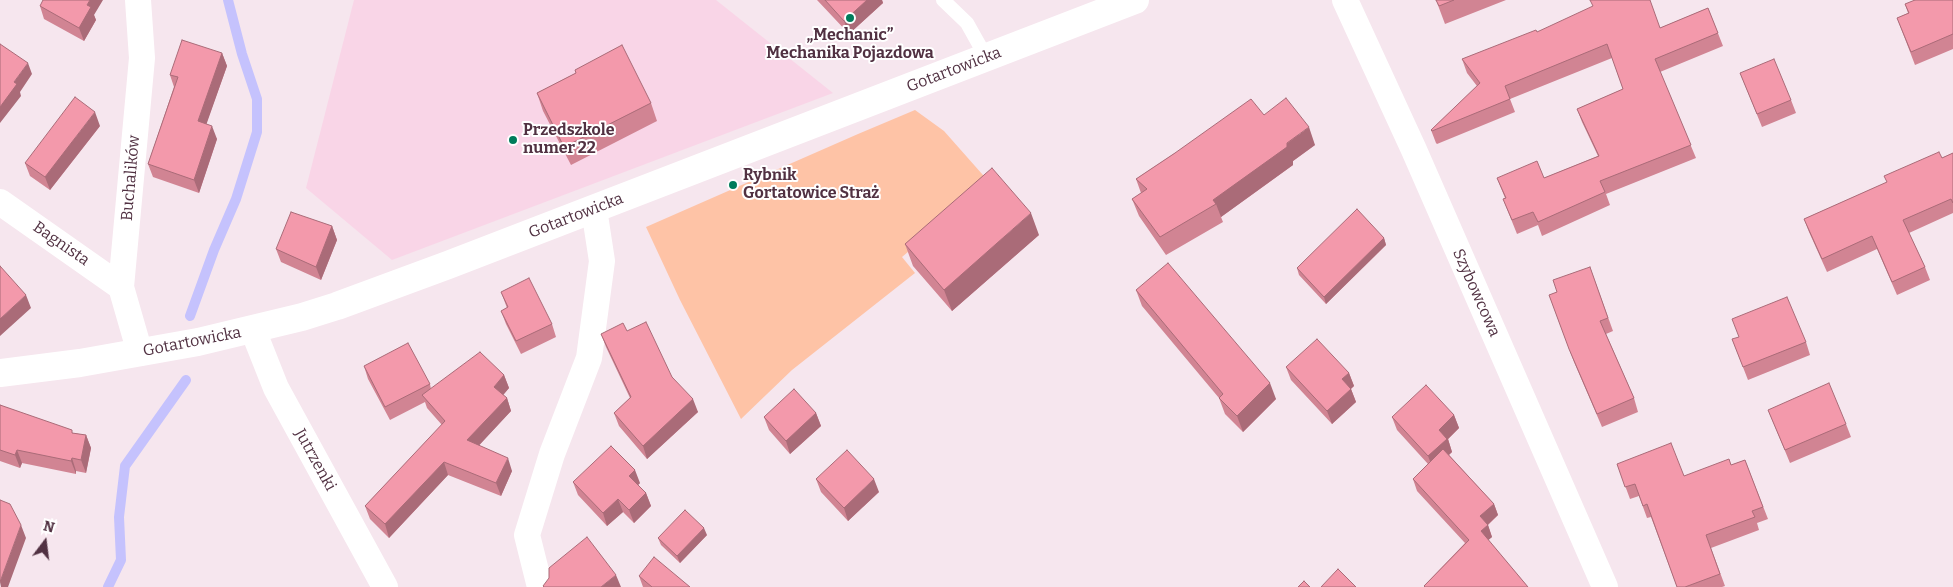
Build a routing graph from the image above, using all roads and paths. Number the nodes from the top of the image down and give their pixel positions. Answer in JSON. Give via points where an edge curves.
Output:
{"nodes":[{"id":1,"x":138,"y":0,"type":"edge"},
{"id":2,"x":943,"y":0,"type":"edge"},
{"id":3,"x":1135,"y":0,"type":"edge"},
{"id":4,"x":1344,"y":0,"type":"edge"},
{"id":5,"x":986,"y":57,"type":"junction"},
{"id":6,"x":0,"y":202,"type":"edge"},
{"id":7,"x":594,"y":209,"type":"junction"},
{"id":8,"x":121,"y":287,"type":"junction"},
{"id":9,"x":253,"y":330,"type":"junction"},
{"id":10,"x":140,"y":353,"type":"junction"},
{"id":11,"x":0,"y":373,"type":"edge"},
{"id":12,"x":385,"y":587,"type":"edge"},
{"id":13,"x":540,"y":587,"type":"edge"},
{"id":14,"x":1606,"y":587,"type":"edge"}],
"edges":[{"from":1,"to":8,"type":"street","name":"Buchalików","via":[[142,58]]},
{"from":2,"to":5,"type":"lane","via":[[967,24]]},
{"from":3,"to":5,"type":"street","name":"Gotartowicka"},
{"from":4,"to":14,"type":"street","name":"Szybowcowa","via":[[1414,150]]},
{"from":5,"to":7,"type":"street","name":"Gotartowicka"},
{"from":6,"to":8,"type":"street","name":"Bagnista"},
{"from":7,"to":9,"type":"street","name":"Gotartowicka","via":[[373,293]]},
{"from":7,"to":13,"type":"street","via":[[602,261],[589,358],[552,454],[527,535]]},
{"from":8,"to":10,"type":"street","name":"Buchalików"},
{"from":9,"to":10,"type":"street","name":"Gotartowicka"},
{"from":9,"to":12,"type":"street","name":"Jutrzenki","via":[[276,388]]},
{"from":10,"to":11,"type":"street","name":"Gotartowicka"}]}
